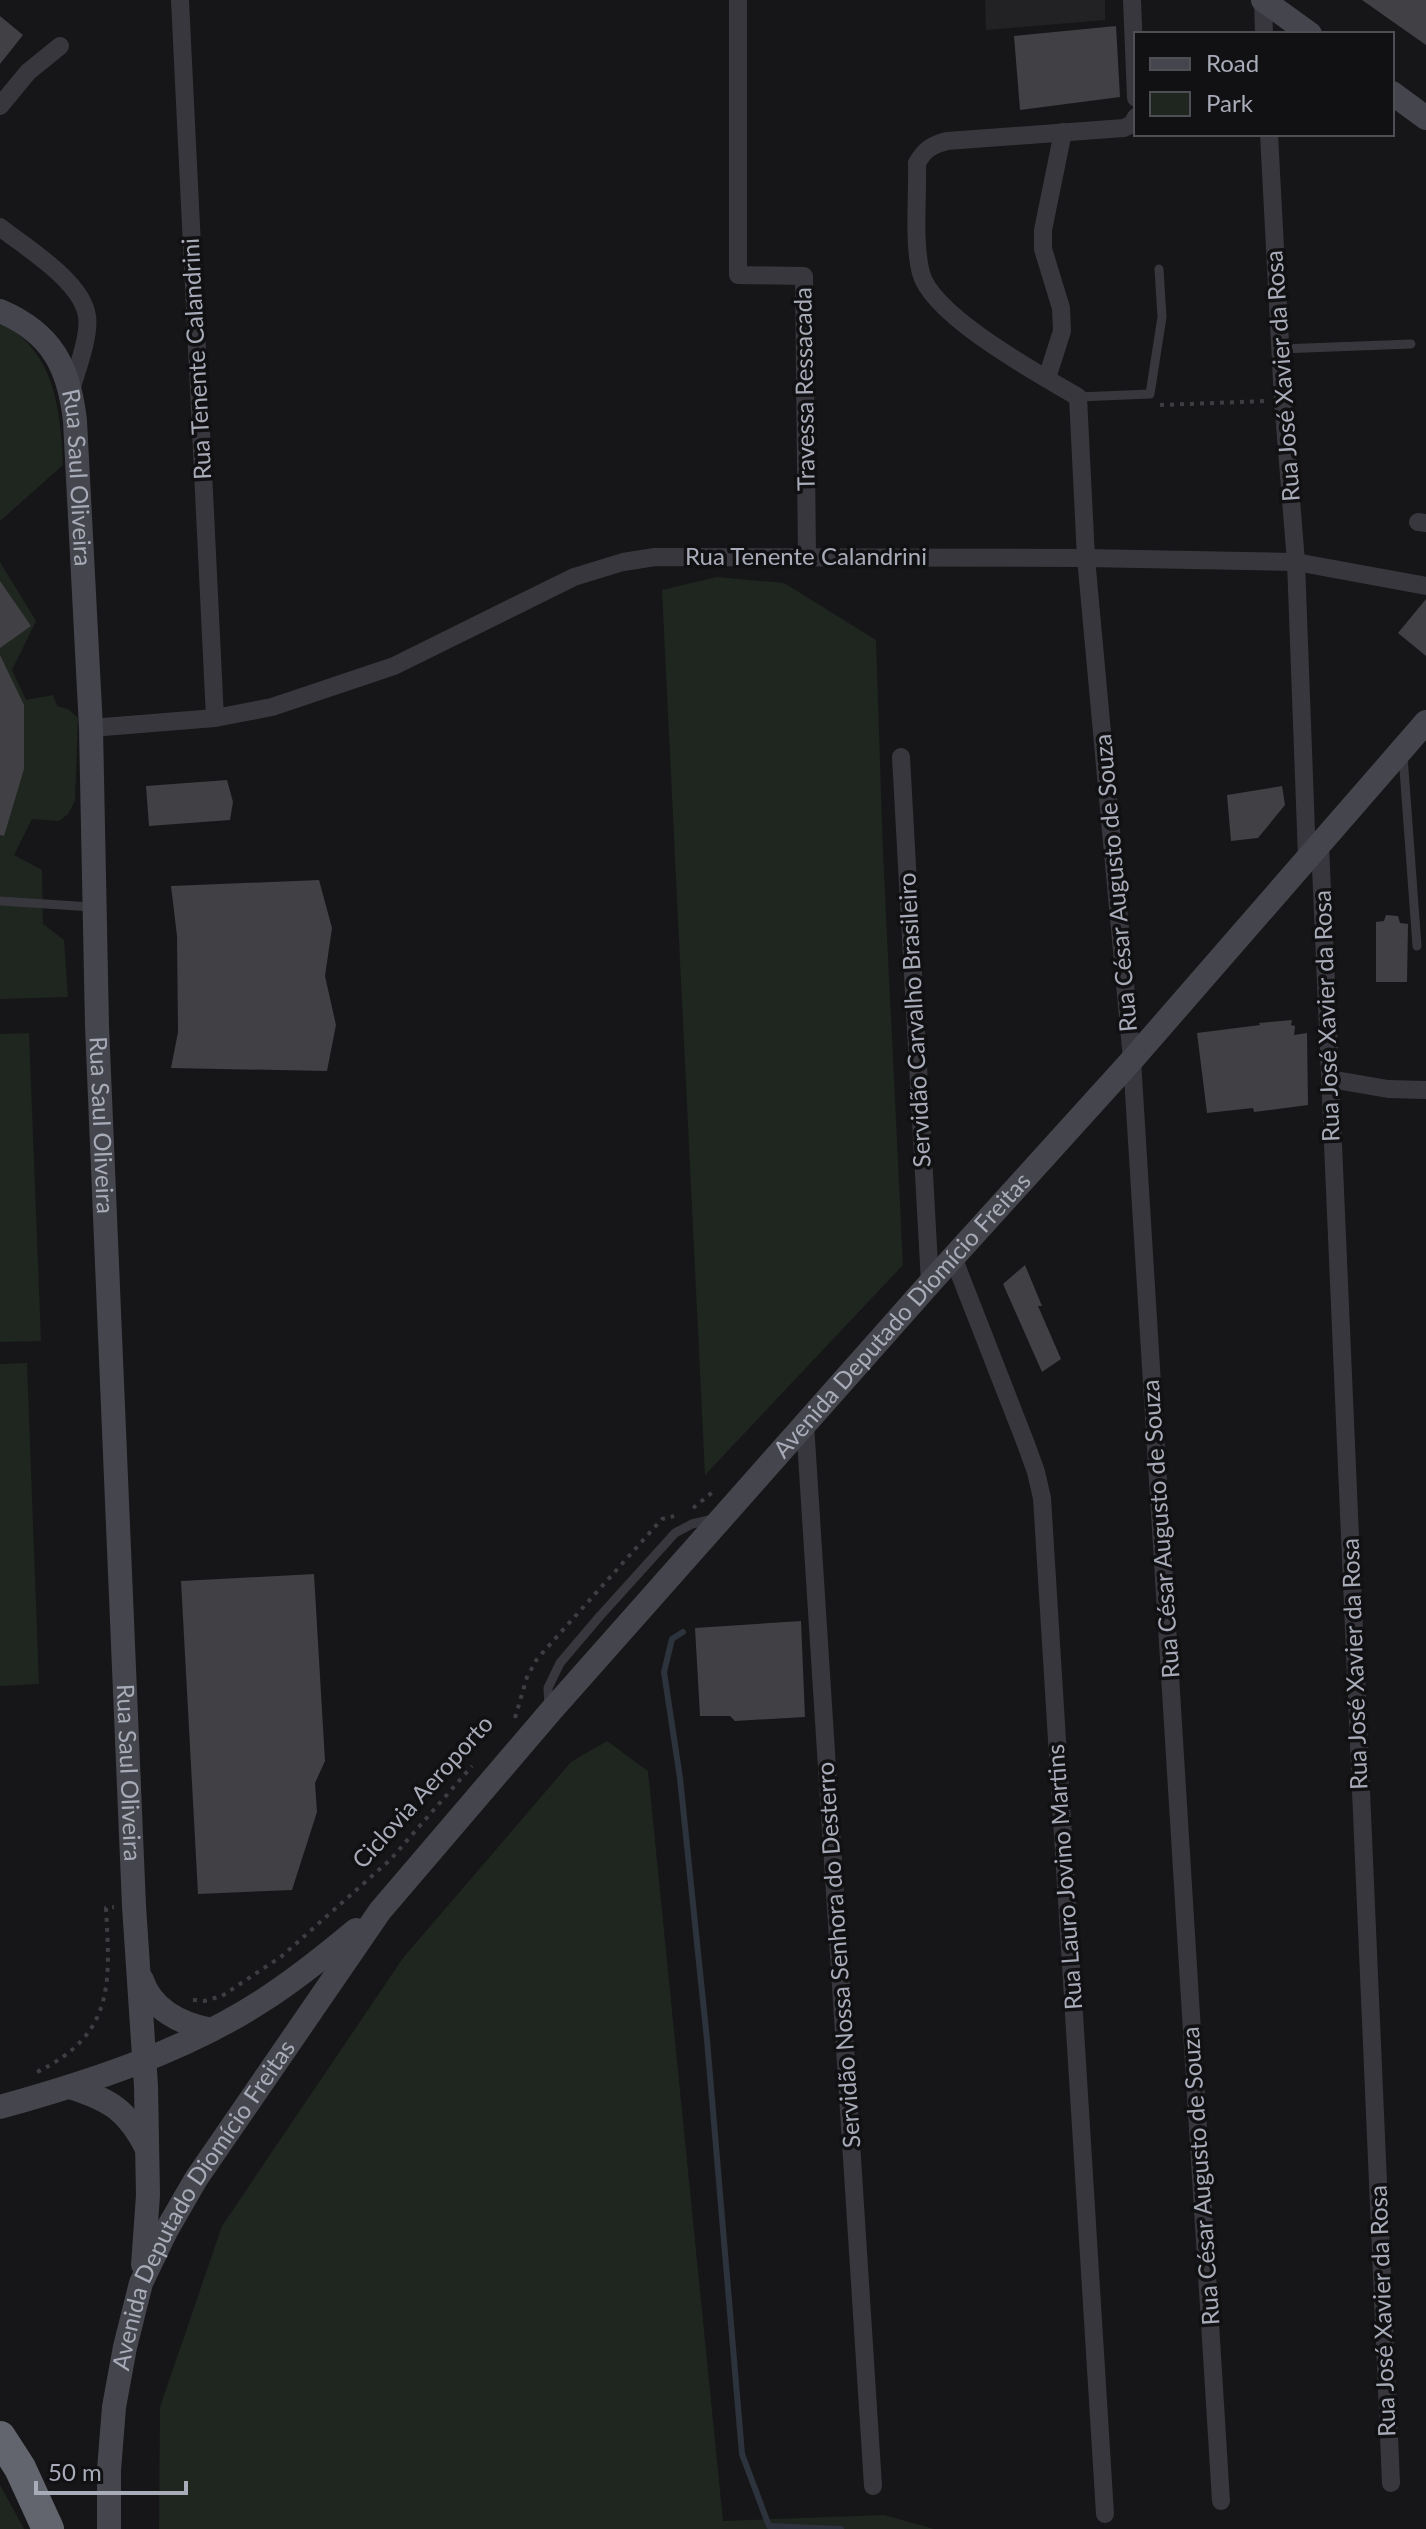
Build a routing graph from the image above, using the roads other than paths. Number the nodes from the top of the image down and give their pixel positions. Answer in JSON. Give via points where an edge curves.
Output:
{"nodes":[{"id":1,"x":180,"y":0,"type":"edge"},
{"id":2,"x":738,"y":0,"type":"edge"},
{"id":3,"x":1132,"y":0,"type":"edge"},
{"id":4,"x":1263,"y":0,"type":"edge"},
{"id":5,"x":1264,"y":32,"type":"edge"},
{"id":6,"x":1307,"y":32,"type":"edge"},
{"id":7,"x":60,"y":46,"type":"dead end"},
{"id":8,"x":1134,"y":49,"type":"edge"},
{"id":9,"x":1394,"y":94,"type":"edge"},
{"id":10,"x":0,"y":106,"type":"edge"},
{"id":11,"x":1426,"y":118,"type":"edge"},
{"id":12,"x":1134,"y":120,"type":"edge"},
{"id":13,"x":1063,"y":132,"type":"junction"},
{"id":14,"x":1269,"y":136,"type":"edge"},
{"id":15,"x":0,"y":227,"type":"edge"},
{"id":16,"x":1159,"y":269,"type":"dead end"},
{"id":17,"x":0,"y":311,"type":"edge"},
{"id":18,"x":1411,"y":344,"type":"dead end"},
{"id":19,"x":1280,"y":349,"type":"junction"},
{"id":20,"x":1047,"y":378,"type":"junction"},
{"id":21,"x":71,"y":390,"type":"junction"},
{"id":22,"x":1078,"y":397,"type":"junction"},
{"id":23,"x":807,"y":557,"type":"junction"},
{"id":24,"x":1086,"y":558,"type":"junction"},
{"id":25,"x":1296,"y":562,"type":"junction"},
{"id":26,"x":1426,"y":586,"type":"edge"},
{"id":27,"x":215,"y":718,"type":"junction"},
{"id":28,"x":1426,"y":722,"type":"edge"},
{"id":29,"x":91,"y":728,"type":"junction"},
{"id":30,"x":1402,"y":749,"type":"junction"},
{"id":31,"x":901,"y":757,"type":"dead end"},
{"id":32,"x":1313,"y":851,"type":"junction"},
{"id":33,"x":0,"y":901,"type":"edge"},
{"id":34,"x":94,"y":908,"type":"junction"},
{"id":35,"x":1417,"y":946,"type":"dead end"},
{"id":36,"x":1132,"y":1060,"type":"junction"},
{"id":37,"x":1330,"y":1079,"type":"junction"},
{"id":38,"x":1426,"y":1090,"type":"edge"},
{"id":39,"x":953,"y":1257,"type":"junction"},
{"id":40,"x":930,"y":1283,"type":"junction"},
{"id":41,"x":805,"y":1424,"type":"junction"},
{"id":42,"x":380,"y":1911,"type":"junction"},
{"id":43,"x":138,"y":1969,"type":"junction"},
{"id":44,"x":211,"y":2030,"type":"junction"},
{"id":45,"x":144,"y":2059,"type":"junction"},
{"id":46,"x":70,"y":2087,"type":"junction"},
{"id":47,"x":0,"y":2107,"type":"edge"},
{"id":48,"x":148,"y":2152,"type":"junction"},
{"id":49,"x":141,"y":2283,"type":"junction"},
{"id":50,"x":0,"y":2437,"type":"edge"},
{"id":51,"x":1391,"y":2483,"type":"dead end"},
{"id":52,"x":873,"y":2486,"type":"dead end"},
{"id":53,"x":1221,"y":2501,"type":"dead end"},
{"id":54,"x":1105,"y":2514,"type":"dead end"},
{"id":55,"x":48,"y":2529,"type":"edge"},
{"id":56,"x":109,"y":2529,"type":"edge"}],
"edges":[{"from":1,"to":27,"type":"street","name":"Rua Tenente Calandrini"},
{"from":2,"to":23,"type":"street","name":"Travessa Ressacada","via":[[738,275],[804,276]]},
{"from":3,"to":8,"type":"street"},
{"from":4,"to":5,"type":"street"},
{"from":4,"to":6,"type":"street"},
{"from":7,"to":10,"type":"street","via":[[28,72]]},
{"from":9,"to":11,"type":"street"},
{"from":12,"to":13,"type":"street","via":[[1124,128]]},
{"from":13,"to":20,"type":"street","via":[[1043,230],[1062,331]]},
{"from":13,"to":20,"type":"street","via":[[947,141],[924,151],[917,163],[919,254],[931,294],[957,319]]},
{"from":14,"to":19,"type":"street","name":"Rua José Xavier da Rosa"},
{"from":15,"to":21,"type":"street","via":[[80,295],[87,331]]},
{"from":16,"to":22,"type":"lane","via":[[1162,317],[1150,394]]},
{"from":17,"to":21,"type":"street","name":"Rua Saul Oliveira","via":[[35,330],[55,353]]},
{"from":18,"to":19,"type":"lane"},
{"from":19,"to":25,"type":"street","name":"Rua José Xavier da Rosa"},
{"from":20,"to":22,"type":"street"},
{"from":21,"to":29,"type":"street","name":"Rua Saul Oliveira"},
{"from":22,"to":24,"type":"street","name":"Rua César Augusto de Souza"},
{"from":23,"to":24,"type":"street","name":"Rua Tenente Calandrini"},
{"from":23,"to":27,"type":"street","name":"Rua Tenente Calandrini","via":[[655,557],[597,569],[394,666],[272,707]]},
{"from":24,"to":25,"type":"street","name":"Rua Tenente Calandrini"},
{"from":24,"to":36,"type":"street","name":"Rua César Augusto de Souza"},
{"from":25,"to":26,"type":"street","name":"Rua Tenente Calandrini"},
{"from":25,"to":32,"type":"street","name":"Rua José Xavier da Rosa"},
{"from":27,"to":29,"type":"street","name":"Rua Tenente Calandrini"},
{"from":28,"to":30,"type":"street","name":"Avenida Deputado Diomício Freitas"},
{"from":29,"to":34,"type":"street","name":"Rua Saul Oliveira"},
{"from":30,"to":32,"type":"street","name":"Avenida Deputado Diomício Freitas"},
{"from":30,"to":35,"type":"lane"},
{"from":31,"to":40,"type":"street","name":"Servidão Carvalho Brasileiro"},
{"from":32,"to":36,"type":"street","name":"Avenida Deputado Diomício Freitas"},
{"from":32,"to":37,"type":"street","name":"Rua José Xavier da Rosa"},
{"from":33,"to":34,"type":"lane"},
{"from":34,"to":43,"type":"street","name":"Rua Saul Oliveira"},
{"from":36,"to":39,"type":"street","name":"Avenida Deputado Diomício Freitas"},
{"from":36,"to":53,"type":"street","name":"Rua César Augusto de Souza"},
{"from":37,"to":38,"type":"street"},
{"from":37,"to":51,"type":"street","name":"Rua José Xavier da Rosa"},
{"from":39,"to":40,"type":"street","name":"Avenida Deputado Diomício Freitas"},
{"from":39,"to":54,"type":"street","name":"Rua Lauro Jovino Martins","via":[[1042,1498]]},
{"from":40,"to":41,"type":"street","name":"Avenida Deputado Diomício Freitas"},
{"from":41,"to":42,"type":"street","name":"Avenida Deputado Diomício Freitas"},
{"from":41,"to":52,"type":"street","name":"Servidão Nossa Senhora do Desterro"},
{"from":42,"to":44,"type":"street","name":"Avenida Deputado Diomício Freitas","via":[[312,1966]]},
{"from":42,"to":49,"type":"street","name":"Avenida Deputado Diomício Freitas","via":[[196,2179]]},
{"from":43,"to":44,"type":"street","name":"Rua Saul Oliveira","via":[[145,1988],[172,2017]]},
{"from":43,"to":45,"type":"street","name":"Rua Saul Oliveira"},
{"from":44,"to":45,"type":"street","name":"Avenida Deputado Diomício Freitas"},
{"from":45,"to":46,"type":"street","name":"Avenida Deputado Diomício Freitas"},
{"from":45,"to":48,"type":"street","name":"Rua Saul Oliveira"},
{"from":46,"to":47,"type":"street","name":"Avenida Deputado Diomício Freitas"},
{"from":46,"to":48,"type":"street","via":[[115,2106],[135,2126]]},
{"from":48,"to":49,"type":"street","name":"Rua Saul Oliveira"},
{"from":49,"to":56,"type":"street","name":"Avenida Deputado Diomício Freitas","via":[[114,2407]]},
{"from":50,"to":55,"type":"highway"}]}
